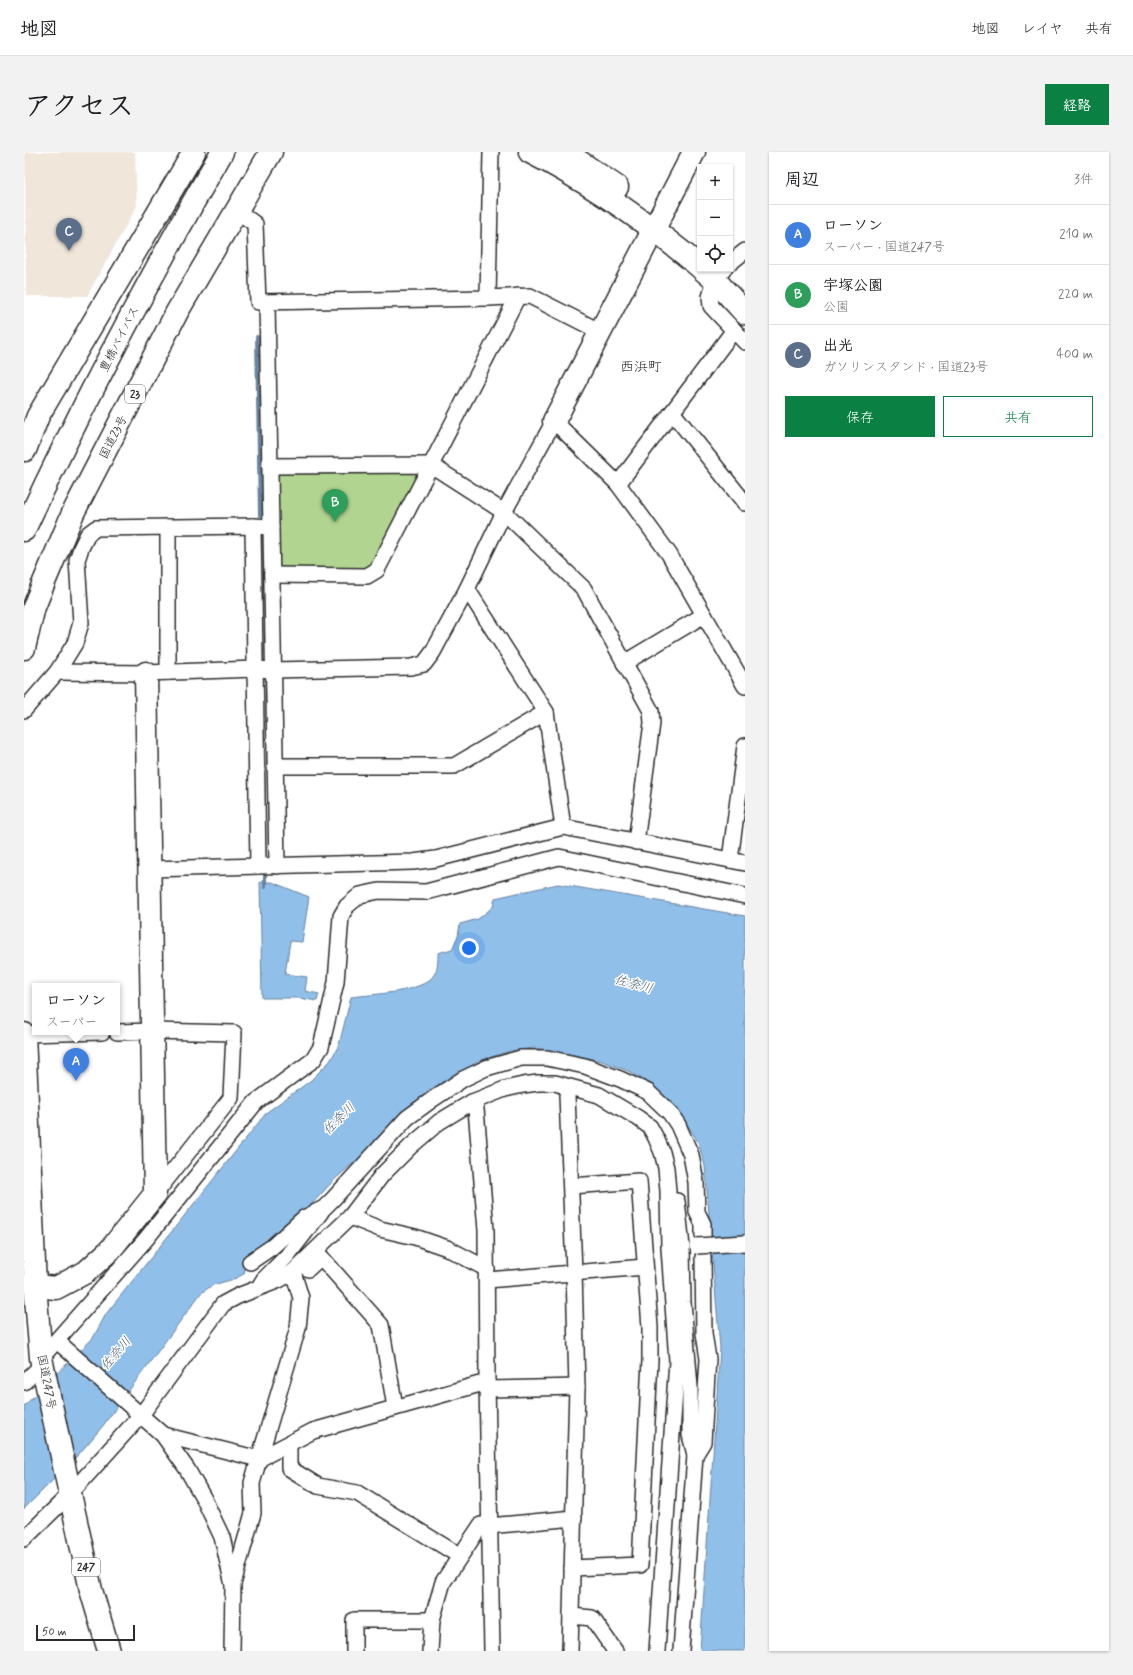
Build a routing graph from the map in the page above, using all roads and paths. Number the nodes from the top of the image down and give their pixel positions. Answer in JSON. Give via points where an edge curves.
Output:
{"nodes":[{"id":1,"x":194,"y":152,"type":"edge"},
{"id":2,"x":212,"y":152,"type":"edge"},
{"id":3,"x":222,"y":152,"type":"edge"},
{"id":4,"x":271,"y":152,"type":"edge"},
{"id":5,"x":492,"y":152,"type":"edge"},
{"id":6,"x":530,"y":152,"type":"edge"},
{"id":7,"x":565,"y":152,"type":"edge"},
{"id":8,"x":694,"y":152,"type":"edge"},
{"id":9,"x":236,"y":210,"type":"junction"},
{"id":10,"x":656,"y":223,"type":"junction"},
{"id":11,"x":697,"y":249,"type":"edge"},
{"id":12,"x":745,"y":251,"type":"edge"},
{"id":13,"x":697,"y":255,"type":"edge"},
{"id":14,"x":733,"y":259,"type":"edge"},
{"id":15,"x":717,"y":272,"type":"edge"},
{"id":16,"x":718,"y":272,"type":"edge"},
{"id":17,"x":518,"y":296,"type":"junction"},
{"id":18,"x":745,"y":296,"type":"edge"},
{"id":19,"x":488,"y":298,"type":"junction"},
{"id":20,"x":267,"y":302,"type":"junction"},
{"id":21,"x":739,"y":321,"type":"edge"},
{"id":22,"x":601,"y":332,"type":"junction"},
{"id":23,"x":745,"y":342,"type":"edge"},
{"id":24,"x":672,"y":412,"type":"junction"},
{"id":25,"x":554,"y":421,"type":"junction"},
{"id":26,"x":24,"y":447,"type":"edge"},
{"id":27,"x":431,"y":465,"type":"junction"},
{"id":28,"x":270,"y":466,"type":"junction"},
{"id":29,"x":618,"y":484,"type":"junction"},
{"id":30,"x":745,"y":503,"type":"edge"},
{"id":31,"x":504,"y":512,"type":"junction"},
{"id":32,"x":24,"y":513,"type":"edge"},
{"id":33,"x":73,"y":513,"type":"junction"},
{"id":34,"x":253,"y":526,"type":"junction"},
{"id":35,"x":168,"y":527,"type":"junction"},
{"id":36,"x":271,"y":527,"type":"junction"},
{"id":37,"x":24,"y":530,"type":"edge"},
{"id":38,"x":272,"y":575,"type":"junction"},
{"id":39,"x":467,"y":589,"type":"junction"},
{"id":40,"x":704,"y":615,"type":"junction"},
{"id":41,"x":24,"y":621,"type":"edge"},
{"id":42,"x":24,"y":648,"type":"edge"},
{"id":43,"x":624,"y":663,"type":"junction"},
{"id":44,"x":256,"y":669,"type":"junction"},
{"id":45,"x":274,"y":670,"type":"junction"},
{"id":46,"x":57,"y":672,"type":"junction"},
{"id":47,"x":168,"y":672,"type":"junction"},
{"id":48,"x":146,"y":673,"type":"junction"},
{"id":49,"x":745,"y":686,"type":"edge"},
{"id":50,"x":24,"y":710,"type":"edge"},
{"id":51,"x":546,"y":712,"type":"junction"},
{"id":52,"x":745,"y":746,"type":"edge"},
{"id":53,"x":275,"y":766,"type":"junction"},
{"id":54,"x":743,"y":782,"type":"edge"},
{"id":55,"x":563,"y":827,"type":"junction"},
{"id":56,"x":636,"y":842,"type":"junction"},
{"id":57,"x":730,"y":860,"type":"junction"},
{"id":58,"x":745,"y":863,"type":"edge"},
{"id":59,"x":258,"y":866,"type":"junction"},
{"id":60,"x":276,"y":866,"type":"junction"},
{"id":61,"x":149,"y":869,"type":"junction"},
{"id":62,"x":745,"y":896,"type":"edge"},
{"id":63,"x":152,"y":1031,"type":"junction"},
{"id":64,"x":120,"y":1032,"type":"edge"},
{"id":65,"x":24,"y":1034,"type":"edge"},
{"id":66,"x":567,"y":1095,"type":"junction"},
{"id":67,"x":474,"y":1106,"type":"junction"},
{"id":68,"x":666,"y":1168,"type":"junction"},
{"id":69,"x":571,"y":1186,"type":"junction"},
{"id":70,"x":155,"y":1194,"type":"junction"},
{"id":71,"x":324,"y":1208,"type":"junction"},
{"id":72,"x":350,"y":1217,"type":"junction"},
{"id":73,"x":745,"y":1243,"type":"edge"},
{"id":74,"x":696,"y":1246,"type":"junction"},
{"id":75,"x":250,"y":1262,"type":"dead end"},
{"id":76,"x":645,"y":1267,"type":"junction"},
{"id":77,"x":574,"y":1272,"type":"junction"},
{"id":78,"x":487,"y":1274,"type":"junction"},
{"id":79,"x":294,"y":1275,"type":"junction"},
{"id":80,"x":29,"y":1286,"type":"edge"},
{"id":81,"x":259,"y":1287,"type":"junction"},
{"id":82,"x":60,"y":1344,"type":"junction"},
{"id":83,"x":43,"y":1364,"type":"junction"},
{"id":84,"x":24,"y":1382,"type":"edge"},
{"id":85,"x":487,"y":1386,"type":"junction"},
{"id":86,"x":577,"y":1387,"type":"junction"},
{"id":87,"x":395,"y":1407,"type":"junction"},
{"id":88,"x":138,"y":1412,"type":"junction"},
{"id":89,"x":163,"y":1435,"type":"junction"},
{"id":90,"x":289,"y":1444,"type":"junction"},
{"id":91,"x":695,"y":1455,"type":"junction"},
{"id":92,"x":259,"y":1459,"type":"junction"},
{"id":93,"x":68,"y":1488,"type":"junction"},
{"id":94,"x":574,"y":1518,"type":"junction"},
{"id":95,"x":489,"y":1526,"type":"junction"},
{"id":96,"x":24,"y":1539,"type":"edge"},
{"id":97,"x":460,"y":1556,"type":"junction"},
{"id":98,"x":572,"y":1568,"type":"junction"},
{"id":99,"x":233,"y":1585,"type":"junction"},
{"id":100,"x":571,"y":1616,"type":"junction"},
{"id":101,"x":432,"y":1620,"type":"junction"},
{"id":102,"x":109,"y":1651,"type":"edge"},
{"id":103,"x":232,"y":1651,"type":"edge"},
{"id":104,"x":354,"y":1651,"type":"edge"},
{"id":105,"x":430,"y":1651,"type":"edge"},
{"id":106,"x":492,"y":1651,"type":"edge"},
{"id":107,"x":570,"y":1651,"type":"edge"},
{"id":108,"x":615,"y":1651,"type":"edge"},
{"id":109,"x":657,"y":1651,"type":"edge"},
{"id":110,"x":681,"y":1651,"type":"edge"}],
"edges":[{"from":1,"to":26,"type":"main road","via":[[38,416]]},
{"from":2,"to":32,"type":"main road","name":"豊橋バイパス","via":[[136,289]]},
{"from":3,"to":37,"type":"main road","name":"豊橋バイパス","via":[[143,293]]},
{"from":4,"to":9,"type":"main road","name":"国道23号","number":"23"},
{"from":5,"to":19,"type":"street"},
{"from":6,"to":10,"type":"main road"},
{"from":7,"to":10,"type":"main road"},
{"from":8,"to":10,"type":"main road"},
{"from":9,"to":20,"type":"street","via":[[255,224],[258,302]]},
{"from":9,"to":33,"type":"main road","name":"国道23号","number":"23","via":[[177,312]]},
{"from":10,"to":11,"type":"main road"},
{"from":10,"to":13,"type":"main road"},
{"from":10,"to":22,"type":"main road"},
{"from":12,"to":14,"type":"street"},
{"from":15,"to":21,"type":"main road"},
{"from":16,"to":18,"type":"main road"},
{"from":17,"to":19,"type":"street"},
{"from":17,"to":22,"type":"street","via":[[530,296]]},
{"from":17,"to":27,"type":"street"},
{"from":19,"to":20,"type":"street"},
{"from":20,"to":28,"type":"street"},
{"from":21,"to":23,"type":"street"},
{"from":21,"to":24,"type":"street"},
{"from":22,"to":25,"type":"main road"},
{"from":24,"to":29,"type":"street"},
{"from":24,"to":30,"type":"street"},
{"from":25,"to":29,"type":"street"},
{"from":25,"to":31,"type":"street"},
{"from":27,"to":28,"type":"street"},
{"from":27,"to":31,"type":"street"},
{"from":27,"to":38,"type":"street","via":[[377,570],[368,576]]},
{"from":28,"to":36,"type":"street"},
{"from":29,"to":40,"type":"street","via":[[669,554]]},
{"from":31,"to":39,"type":"street"},
{"from":31,"to":43,"type":"street","via":[[584,589]]},
{"from":33,"to":41,"type":"main road","via":[[37,584]]},
{"from":33,"to":42,"type":"main road","name":"国道23号","number":"23","via":[[37,601]]},
{"from":34,"to":35,"type":"street"},
{"from":34,"to":36,"type":"street"},
{"from":34,"to":44,"type":"street"},
{"from":35,"to":46,"type":"street","via":[[96,528],[88,534],[77,560],[81,623],[75,643]]},
{"from":35,"to":47,"type":"street"},
{"from":36,"to":38,"type":"street"},
{"from":38,"to":45,"type":"street"},
{"from":39,"to":45,"type":"street","via":[[424,664],[411,667]]},
{"from":39,"to":51,"type":"street"},
{"from":40,"to":43,"type":"street"},
{"from":40,"to":49,"type":"street"},
{"from":43,"to":56,"type":"street","via":[[651,711],[652,723]]},
{"from":44,"to":45,"type":"street"},
{"from":44,"to":47,"type":"street"},
{"from":44,"to":59,"type":"street"},
{"from":45,"to":53,"type":"street"},
{"from":46,"to":48,"type":"street"},
{"from":46,"to":50,"type":"street"},
{"from":47,"to":48,"type":"street"},
{"from":48,"to":61,"type":"main road"},
{"from":51,"to":53,"type":"street","via":[[454,766]]},
{"from":51,"to":55,"type":"street"},
{"from":52,"to":54,"type":"street"},
{"from":53,"to":60,"type":"street"},
{"from":54,"to":57,"type":"street"},
{"from":55,"to":56,"type":"street"},
{"from":55,"to":60,"type":"street","via":[[436,859]]},
{"from":56,"to":57,"type":"street"},
{"from":57,"to":58,"type":"street"},
{"from":59,"to":60,"type":"street"},
{"from":59,"to":61,"type":"street"},
{"from":61,"to":63,"type":"main road"},
{"from":62,"to":82,"type":"street","via":[[559,857],[426,892],[379,891],[360,895],[347,906],[341,916],[336,982],[321,1047],[313,1060],[256,1102]]},
{"from":63,"to":64,"type":"street"},
{"from":63,"to":70,"type":"main road"},
{"from":63,"to":70,"type":"street","via":[[234,1033],[231,1098]]},
{"from":65,"to":80,"type":"main road","name":"国道247号","number":"247"},
{"from":66,"to":67,"type":"street","via":[[549,1092],[518,1095]]},
{"from":66,"to":68,"type":"street","via":[[590,1101],[609,1110],[642,1132],[655,1161]]},
{"from":66,"to":69,"type":"street"},
{"from":67,"to":68,"type":"street","via":[[505,1089],[523,1084],[555,1083],[599,1095],[650,1127],[662,1152]]},
{"from":67,"to":72,"type":"street","via":[[439,1122],[411,1146],[382,1175]]},
{"from":67,"to":78,"type":"street","via":[[486,1230]]},
{"from":68,"to":74,"type":"street"},
{"from":68,"to":109,"type":"street","via":[[677,1361]]},
{"from":69,"to":76,"type":"street","via":[[639,1181]]},
{"from":69,"to":77,"type":"street"},
{"from":70,"to":80,"type":"main road","via":[[110,1250],[86,1272],[56,1288]]},
{"from":71,"to":74,"type":"street","via":[[407,1118],[433,1099],[463,1079],[486,1068],[521,1058],[547,1058],[585,1066],[620,1079],[648,1092],[670,1113],[691,1155],[696,1182],[697,1212],[703,1224]]},
{"from":71,"to":75,"type":"street","via":[[304,1218],[272,1247]]},
{"from":71,"to":81,"type":"street"},
{"from":72,"to":78,"type":"street","via":[[380,1229],[447,1248]]},
{"from":72,"to":79,"type":"street"},
{"from":73,"to":74,"type":"street","bridge":true},
{"from":74,"to":91,"type":"street","via":[[683,1302],[690,1387],[690,1434]]},
{"from":74,"to":91,"type":"street","via":[[708,1359],[703,1442]]},
{"from":76,"to":77,"type":"street"},
{"from":76,"to":98,"type":"street","via":[[650,1360],[640,1565]]},
{"from":77,"to":78,"type":"street"},
{"from":77,"to":86,"type":"street"},
{"from":78,"to":85,"type":"street"},
{"from":79,"to":81,"type":"street"},
{"from":79,"to":87,"type":"street","via":[[308,1269],[321,1257],[381,1325]]},
{"from":79,"to":92,"type":"street","via":[[301,1298],[298,1328]]},
{"from":80,"to":83,"type":"main road","name":"国道247号","number":"247"},
{"from":81,"to":88,"type":"street","via":[[223,1304]]},
{"from":82,"to":83,"type":"street"},
{"from":82,"to":88,"type":"street"},
{"from":83,"to":84,"type":"street"},
{"from":83,"to":93,"type":"main road","name":"国道247号","number":"247"},
{"from":85,"to":86,"type":"street"},
{"from":85,"to":87,"type":"street"},
{"from":85,"to":95,"type":"street"},
{"from":86,"to":94,"type":"street"},
{"from":87,"to":90,"type":"street","via":[[313,1431]]},
{"from":88,"to":89,"type":"street"},
{"from":88,"to":93,"type":"street"},
{"from":89,"to":92,"type":"street"},
{"from":89,"to":99,"type":"street","via":[[187,1469],[222,1537]]},
{"from":90,"to":92,"type":"street"},
{"from":90,"to":97,"type":"street","via":[[289,1468],[318,1486],[357,1493]]},
{"from":91,"to":110,"type":"street"},
{"from":92,"to":99,"type":"street","via":[[252,1483],[253,1513]]},
{"from":93,"to":96,"type":"street"},
{"from":93,"to":102,"type":"main road","name":"国道247号","number":"247"},
{"from":94,"to":95,"type":"street"},
{"from":94,"to":98,"type":"street"},
{"from":95,"to":97,"type":"street","via":[[481,1525]]},
{"from":95,"to":106,"type":"street"},
{"from":97,"to":101,"type":"street","via":[[443,1582]]},
{"from":98,"to":100,"type":"street"},
{"from":99,"to":103,"type":"street"},
{"from":100,"to":107,"type":"street"},
{"from":100,"to":108,"type":"street","via":[[592,1618]]},
{"from":101,"to":104,"type":"street","via":[[354,1620]]},
{"from":101,"to":105,"type":"street"}]}
